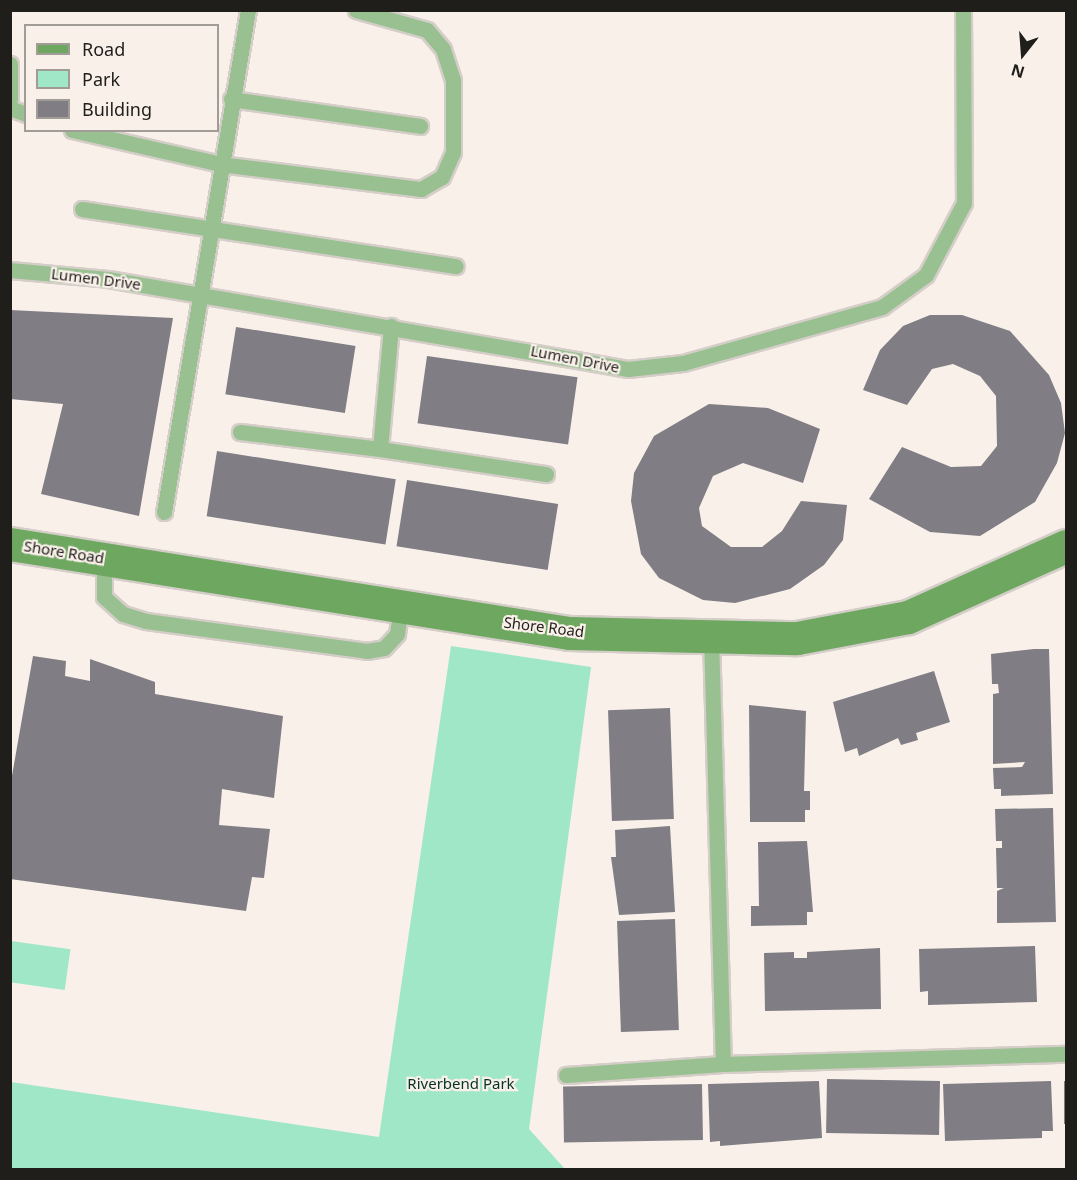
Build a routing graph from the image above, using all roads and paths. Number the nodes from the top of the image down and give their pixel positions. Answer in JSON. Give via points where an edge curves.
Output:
{"nodes":[{"id":1,"x":248,"y":10,"type":"edge"},
{"id":2,"x":356,"y":10,"type":"edge"},
{"id":3,"x":963,"y":10,"type":"edge"},
{"id":4,"x":10,"y":64,"type":"edge"},
{"id":5,"x":10,"y":99,"type":"edge"},
{"id":6,"x":231,"y":99,"type":"junction"},
{"id":7,"x":420,"y":126,"type":"dead end"},
{"id":8,"x":81,"y":132,"type":"edge"},
{"id":9,"x":220,"y":164,"type":"junction"},
{"id":10,"x":82,"y":209,"type":"dead end"},
{"id":11,"x":210,"y":228,"type":"junction"},
{"id":12,"x":456,"y":267,"type":"dead end"},
{"id":13,"x":10,"y":270,"type":"edge"},
{"id":14,"x":197,"y":294,"type":"junction"},
{"id":15,"x":391,"y":326,"type":"junction"},
{"id":16,"x":240,"y":432,"type":"dead end"},
{"id":17,"x":380,"y":449,"type":"junction"},
{"id":18,"x":546,"y":474,"type":"dead end"},
{"id":19,"x":164,"y":512,"type":"dead end"},
{"id":20,"x":10,"y":544,"type":"edge"},
{"id":21,"x":1066,"y":546,"type":"edge"},
{"id":22,"x":104,"y":559,"type":"junction"},
{"id":23,"x":401,"y":606,"type":"junction"},
{"id":24,"x":711,"y":636,"type":"junction"},
{"id":25,"x":1066,"y":1054,"type":"edge"},
{"id":26,"x":723,"y":1064,"type":"junction"},
{"id":27,"x":566,"y":1074,"type":"dead end"}],
"edges":[{"from":1,"to":6,"type":"lane"},
{"from":2,"to":9,"type":"lane","via":[[427,30],[443,49],[453,80],[453,152],[442,177],[421,189]]},
{"from":3,"to":15,"type":"lane","name":"Lumen Drive","via":[[964,203],[926,275],[882,307],[683,363],[628,369]]},
{"from":4,"to":5,"type":"lane"},
{"from":6,"to":7,"type":"lane"},
{"from":6,"to":9,"type":"lane"},
{"from":8,"to":9,"type":"lane"},
{"from":9,"to":11,"type":"lane"},
{"from":10,"to":11,"type":"lane"},
{"from":11,"to":12,"type":"lane"},
{"from":11,"to":14,"type":"lane"},
{"from":13,"to":14,"type":"lane","name":"Lumen Drive"},
{"from":14,"to":15,"type":"lane","name":"Lumen Drive"},
{"from":14,"to":19,"type":"lane"},
{"from":15,"to":17,"type":"lane"},
{"from":16,"to":17,"type":"lane"},
{"from":17,"to":18,"type":"lane"},
{"from":20,"to":22,"type":"street","name":"Shore Road"},
{"from":21,"to":24,"type":"street","name":"Shore Road","via":[[908,617],[797,638]]},
{"from":22,"to":23,"type":"street","name":"Shore Road"},
{"from":22,"to":23,"type":"lane","via":[[104,597],[123,614],[146,621],[367,651],[384,648],[397,634]]},
{"from":23,"to":24,"type":"street","name":"Shore Road","via":[[569,633]]},
{"from":24,"to":26,"type":"lane"},
{"from":25,"to":26,"type":"lane"},
{"from":26,"to":27,"type":"lane"}]}
